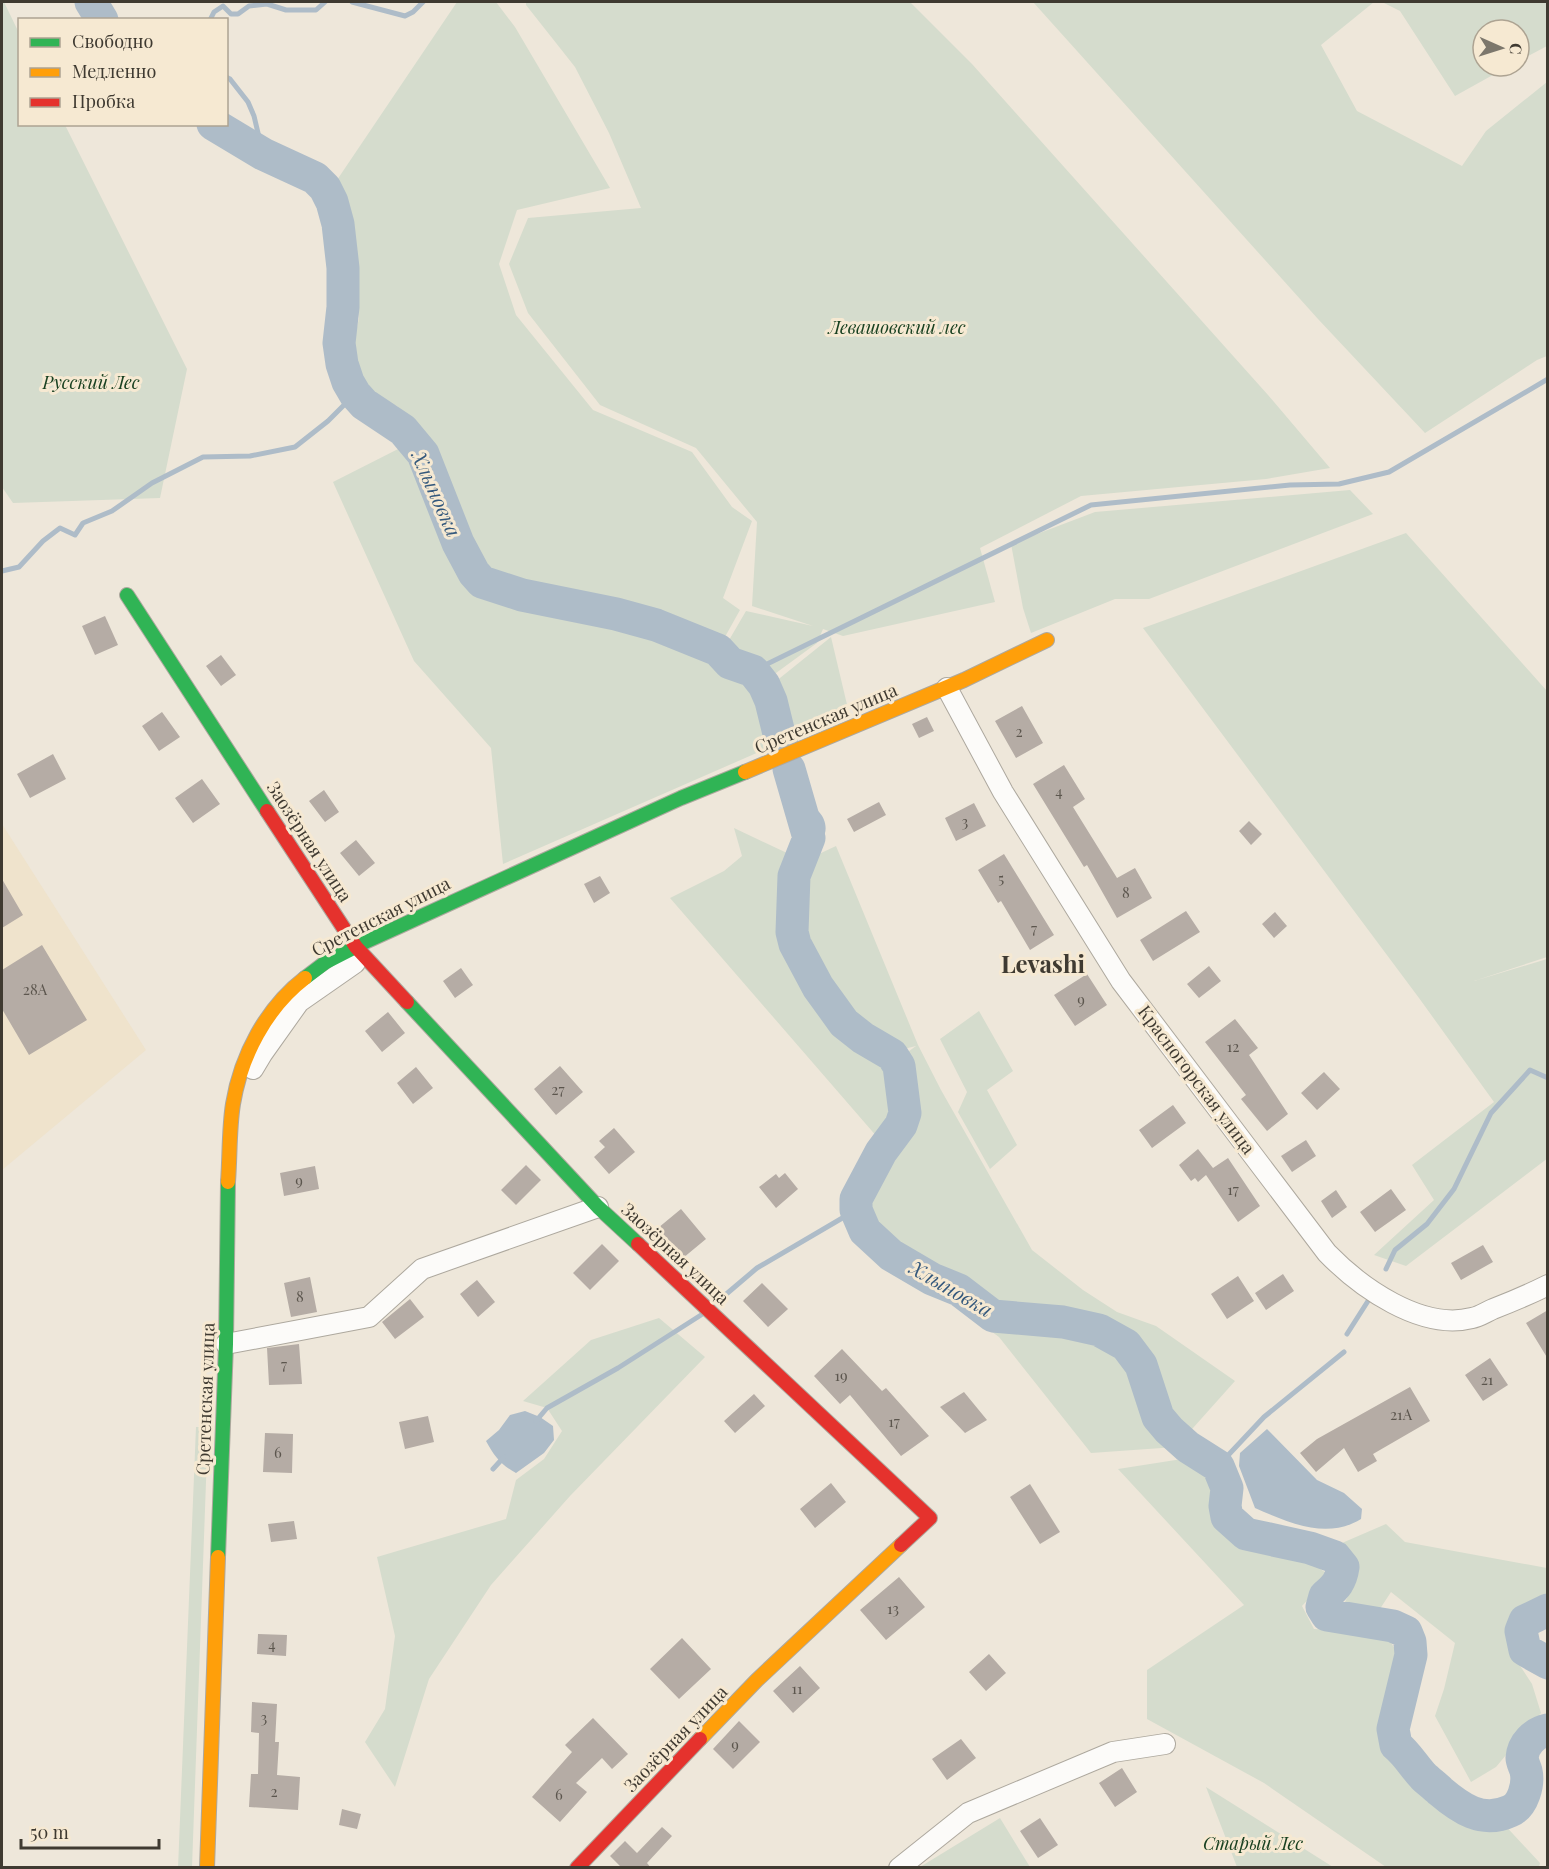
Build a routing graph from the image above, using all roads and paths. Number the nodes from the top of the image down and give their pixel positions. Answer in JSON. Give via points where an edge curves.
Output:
{"nodes":[{"id":1,"x":127,"y":595,"type":"dead end"},
{"id":2,"x":1047,"y":640,"type":"dead end"},
{"id":3,"x":946,"y":688,"type":"junction"},
{"id":4,"x":356,"y":955,"type":"junction"},
{"id":5,"x":598,"y":1207,"type":"junction"},
{"id":6,"x":1548,"y":1285,"type":"edge"},
{"id":7,"x":232,"y":1343,"type":"junction"},
{"id":8,"x":1165,"y":1744,"type":"dead end"},
{"id":9,"x":207,"y":1868,"type":"edge"},
{"id":10,"x":217,"y":1868,"type":"edge"},
{"id":11,"x":577,"y":1868,"type":"edge"},
{"id":12,"x":899,"y":1868,"type":"edge"}],
"edges":[{"from":1,"to":4,"type":"street","name":"Заозёрная улица"},
{"from":2,"to":3,"type":"street","name":"Сретенская улица"},
{"from":3,"to":4,"type":"street","name":"Сретенская улица","via":[[681,798]]},
{"from":3,"to":6,"type":"street","name":"Красногорская улица","via":[[1003,792],[1122,981],[1327,1253],[1345,1271],[1379,1296],[1422,1316],[1445,1319],[1471,1319]]},
{"from":4,"to":5,"type":"street","name":"Заозёрная улица"},
{"from":4,"to":7,"type":"street","via":[[299,1002],[262,1053],[248,1080],[242,1104]]},
{"from":5,"to":7,"type":"street","via":[[422,1269],[369,1317]]},
{"from":5,"to":11,"type":"street","name":"Заозёрная улица","via":[[930,1518],[757,1680]]},
{"from":7,"to":9,"type":"street","name":"Сретенская улица"},
{"from":7,"to":10,"type":"street"},
{"from":8,"to":12,"type":"street","via":[[1113,1752],[968,1813]]}]}
